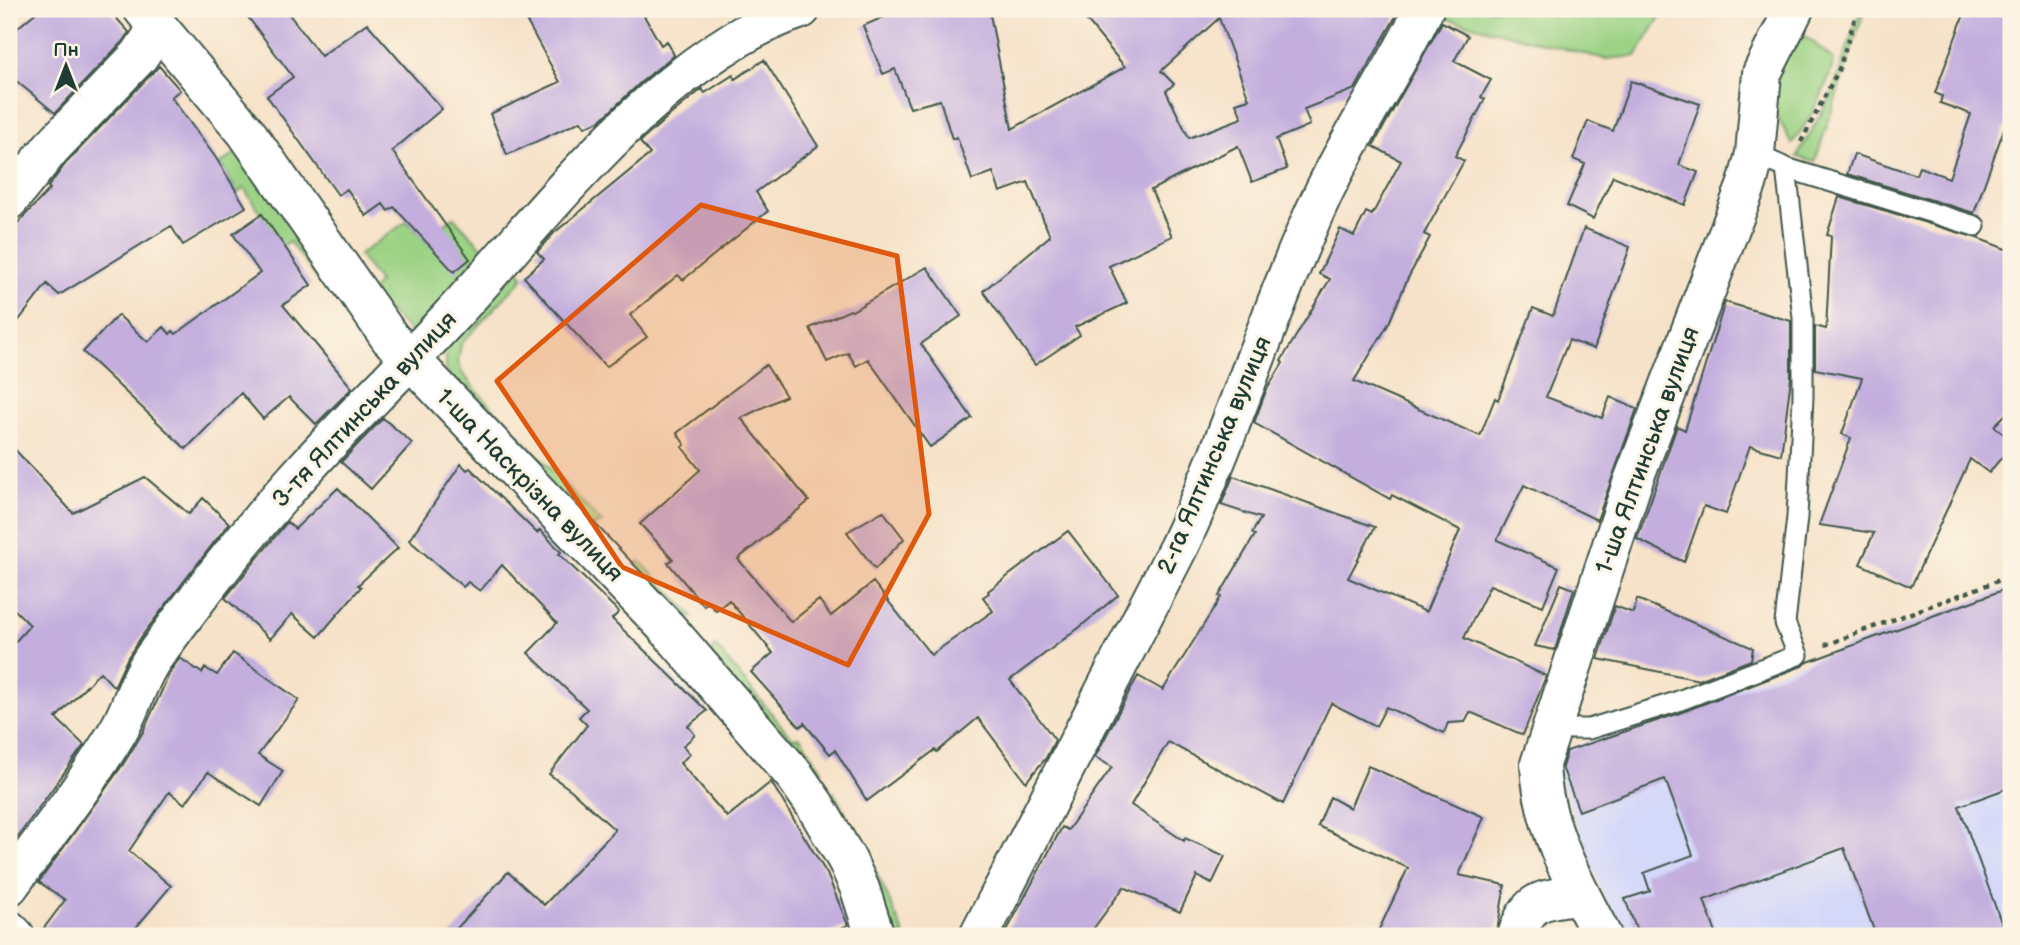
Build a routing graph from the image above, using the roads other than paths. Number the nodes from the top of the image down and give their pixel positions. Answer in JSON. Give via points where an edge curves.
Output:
{"nodes":[{"id":1,"x":801,"y":9,"type":"edge"},
{"id":2,"x":1424,"y":9,"type":"edge"},
{"id":3,"x":1794,"y":9,"type":"edge"},
{"id":4,"x":157,"y":15,"type":"edge"},
{"id":5,"x":756,"y":17,"type":"edge"},
{"id":6,"x":1770,"y":161,"type":"junction"},
{"id":7,"x":9,"y":200,"type":"edge"},
{"id":8,"x":1975,"y":226,"type":"dead end"},
{"id":9,"x":409,"y":360,"type":"junction"},
{"id":10,"x":1554,"y":722,"type":"junction"},
{"id":11,"x":9,"y":886,"type":"edge"},
{"id":12,"x":1580,"y":894,"type":"junction"},
{"id":13,"x":9,"y":930,"type":"edge"},
{"id":14,"x":15,"y":936,"type":"edge"},
{"id":15,"x":875,"y":936,"type":"edge"},
{"id":16,"x":979,"y":936,"type":"edge"},
{"id":17,"x":1517,"y":936,"type":"edge"},
{"id":18,"x":1602,"y":936,"type":"edge"}],
"edges":[{"from":1,"to":5,"type":"street","name":"3-тя Ялтинська вулиця"},
{"from":2,"to":16,"type":"street","name":"2-га Ялтинська вулиця","via":[[1323,192],[1191,522]]},
{"from":3,"to":6,"type":"street","name":"1-ша Ялтинська вулиця","via":[[1762,73]]},
{"from":4,"to":7,"type":"street","via":[[139,56],[51,148]]},
{"from":4,"to":9,"type":"street","name":"1-ша Наскрізна вулиця"},
{"from":5,"to":9,"type":"street","name":"3-тя Ялтинська вулиця","via":[[617,136]]},
{"from":6,"to":8,"type":"lane"},
{"from":6,"to":10,"type":"street","name":"1-ша Ялтинська вулиця","via":[[1747,184],[1633,481]]},
{"from":6,"to":10,"type":"lane","via":[[1803,318],[1797,517],[1785,623],[1798,655],[1673,703],[1589,729]]},
{"from":9,"to":11,"type":"street","name":"3-тя Ялтинська вулиця","via":[[294,481],[178,624],[146,669],[124,720],[93,770]]},
{"from":9,"to":15,"type":"street","name":"1-ша Наскрізна вулиця","via":[[666,626],[776,752],[839,845]]},
{"from":10,"to":12,"type":"street","name":"1-ша Ялтинська вулиця","via":[[1542,752],[1540,778],[1564,862]]},
{"from":12,"to":17,"type":"street","via":[[1530,907]]},
{"from":12,"to":18,"type":"street","name":"1-ша Ялтинська вулиця"},
{"from":13,"to":14,"type":"street"}]}
